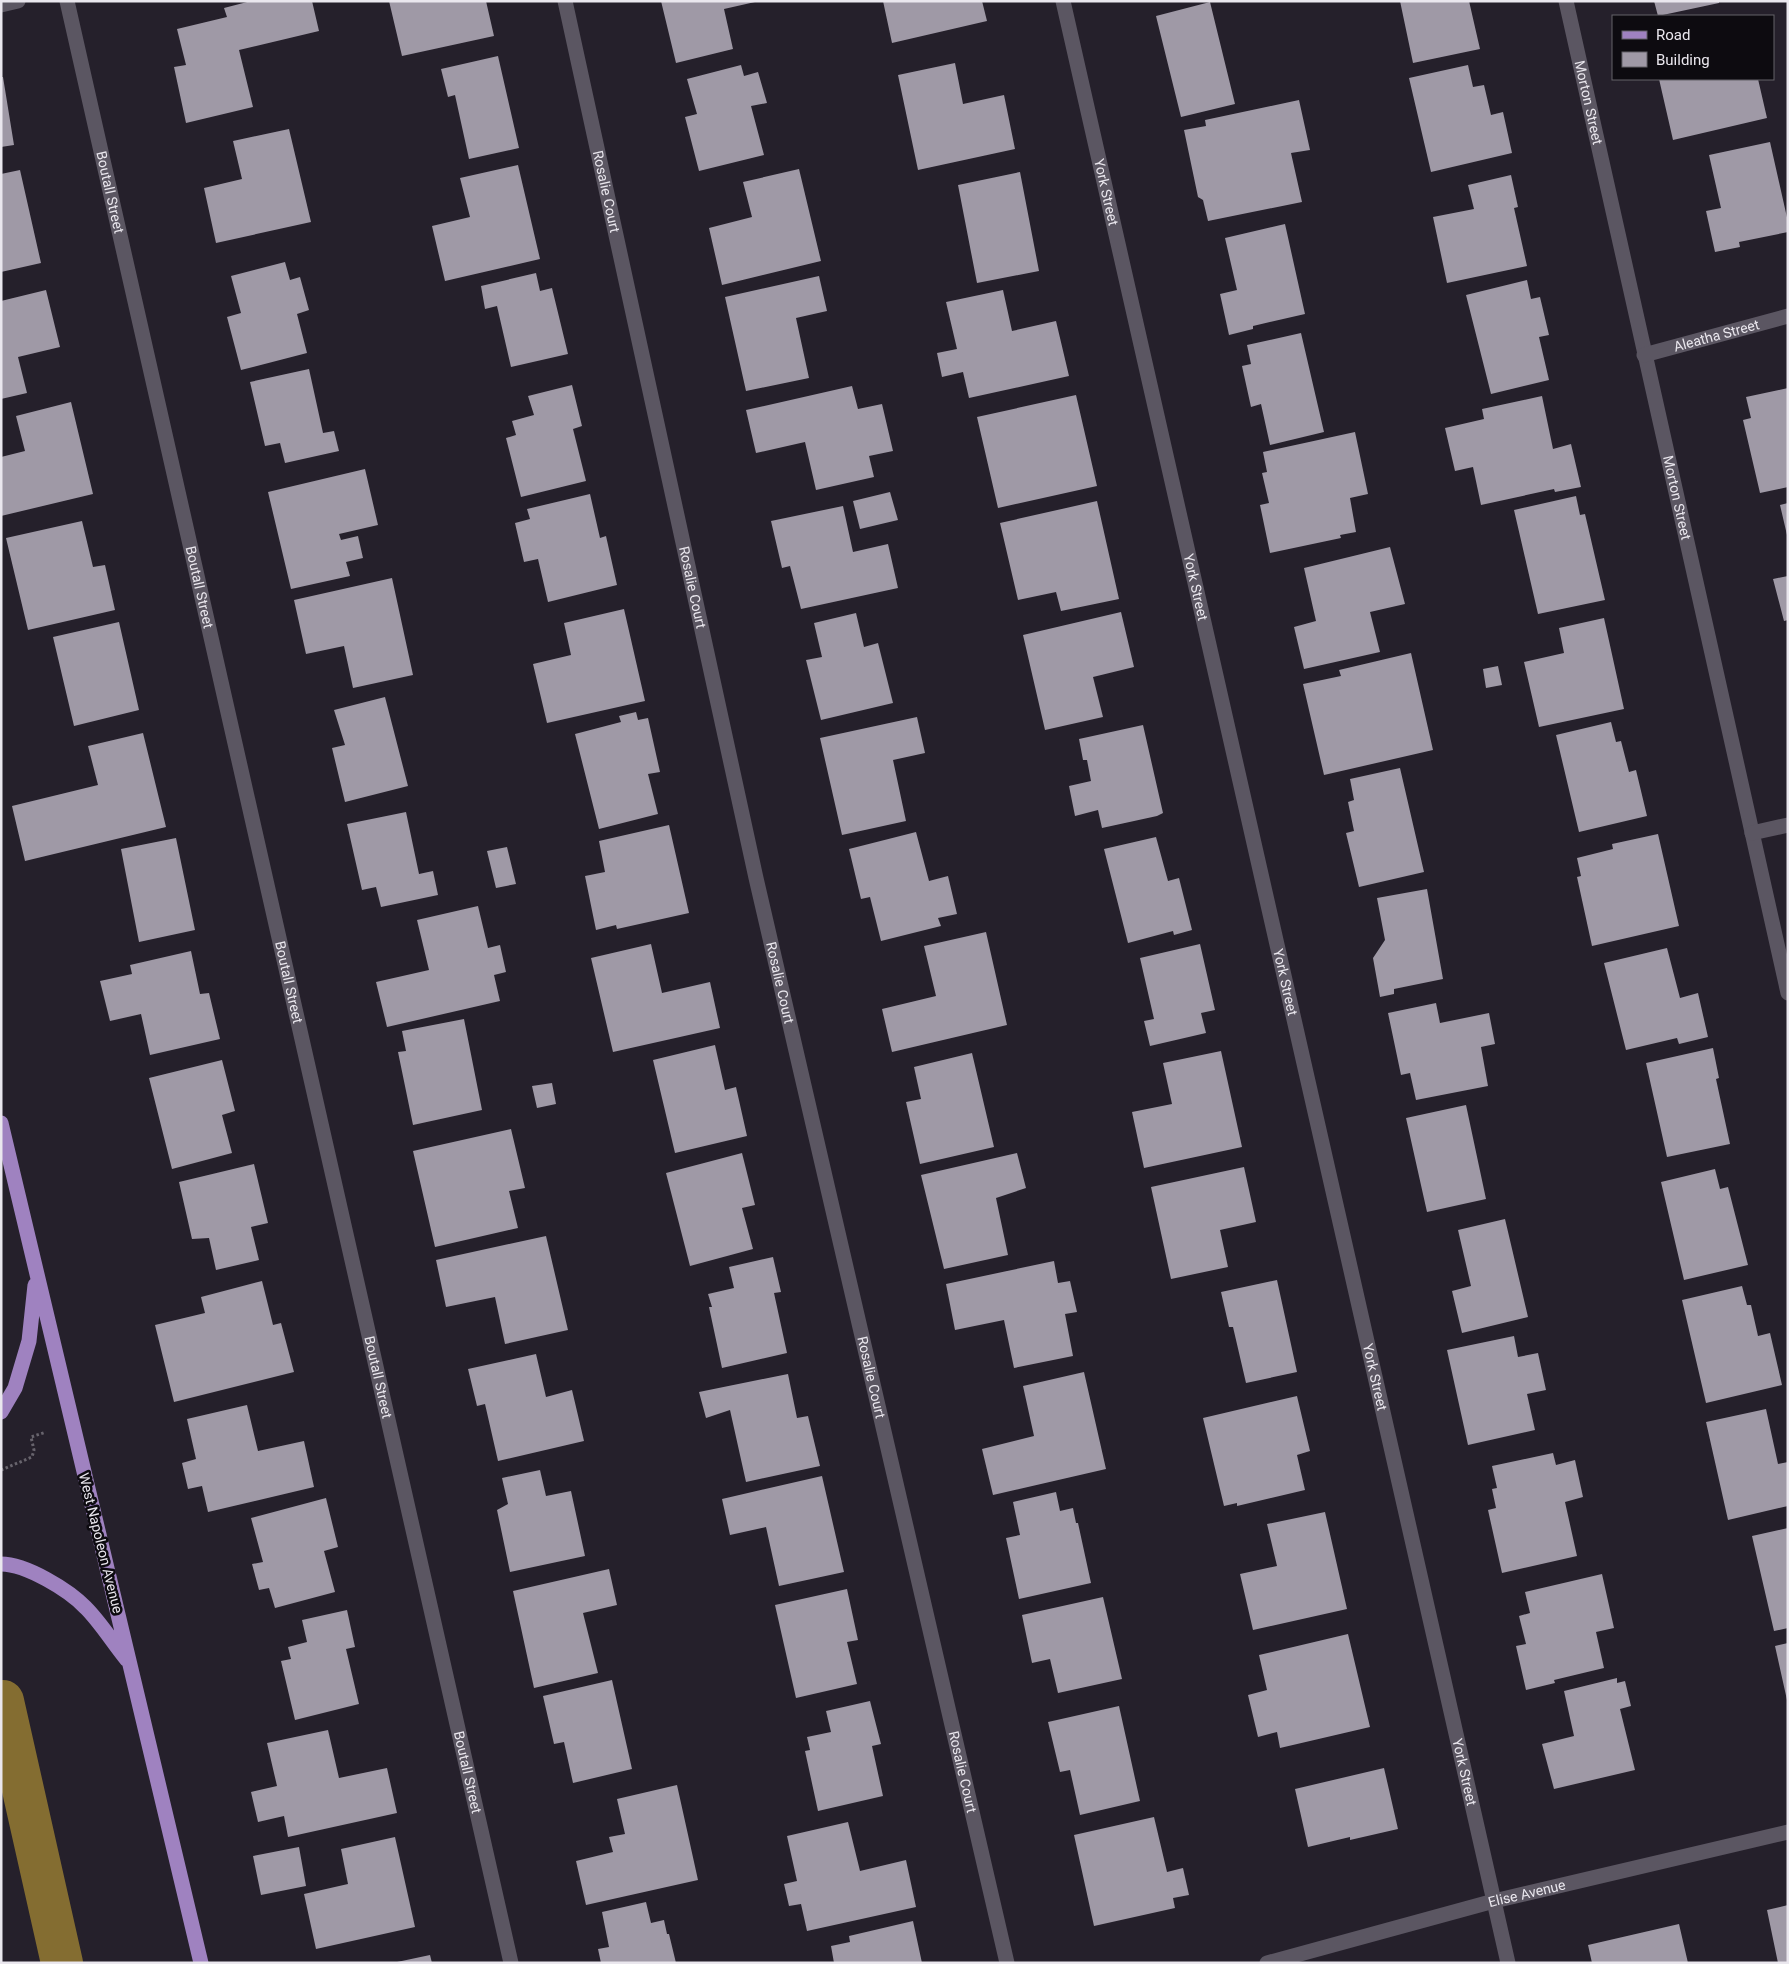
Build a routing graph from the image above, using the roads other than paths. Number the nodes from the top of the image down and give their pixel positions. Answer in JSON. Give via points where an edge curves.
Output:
{"nodes":[{"id":1,"x":18,"y":1,"type":"edge"},
{"id":2,"x":67,"y":1,"type":"edge"},
{"id":3,"x":565,"y":1,"type":"edge"},
{"id":4,"x":1063,"y":1,"type":"edge"},
{"id":5,"x":1566,"y":1,"type":"edge"},
{"id":6,"x":1,"y":5,"type":"edge"},
{"id":7,"x":1788,"y":316,"type":"edge"},
{"id":8,"x":1644,"y":355,"type":"junction"},
{"id":9,"x":1788,"y":825,"type":"edge"},
{"id":10,"x":1752,"y":833,"type":"junction"},
{"id":11,"x":1788,"y":993,"type":"edge"},
{"id":12,"x":1,"y":1123,"type":"edge"},
{"id":13,"x":37,"y":1272,"type":"junction"},
{"id":14,"x":1,"y":1412,"type":"edge"},
{"id":15,"x":1,"y":1564,"type":"edge"},
{"id":16,"x":131,"y":1666,"type":"junction"},
{"id":17,"x":1788,"y":1832,"type":"edge"},
{"id":18,"x":1494,"y":1901,"type":"junction"},
{"id":19,"x":201,"y":1963,"type":"edge"},
{"id":20,"x":511,"y":1963,"type":"edge"},
{"id":21,"x":1007,"y":1963,"type":"edge"},
{"id":22,"x":1267,"y":1963,"type":"edge"},
{"id":23,"x":1508,"y":1963,"type":"edge"}],
"edges":[{"from":1,"to":6,"type":"street"},
{"from":2,"to":20,"type":"street","name":"Boutall Street"},
{"from":3,"to":21,"type":"street","name":"Rosalie Court","via":[[756,878]]},
{"from":4,"to":18,"type":"street","name":"York Street"},
{"from":5,"to":8,"type":"street","name":"Morton Street"},
{"from":7,"to":8,"type":"street","name":"Aleatha Street"},
{"from":8,"to":10,"type":"street","name":"Morton Street"},
{"from":9,"to":10,"type":"street"},
{"from":10,"to":11,"type":"street","name":"Morton Street"},
{"from":12,"to":13,"type":"main road","name":"West Napoleon Avenue"},
{"from":13,"to":14,"type":"main road","via":[[29,1340],[15,1388]]},
{"from":13,"to":16,"type":"main road","name":"West Napoleon Avenue"},
{"from":15,"to":16,"type":"main road","via":[[10,1564],[47,1579],[86,1607]]},
{"from":16,"to":19,"type":"main road","name":"West Napoleon Avenue"},
{"from":17,"to":18,"type":"street","name":"Elise Avenue"},
{"from":18,"to":22,"type":"street","name":"Elise Avenue"},
{"from":18,"to":23,"type":"street","name":"York Street"}]}
